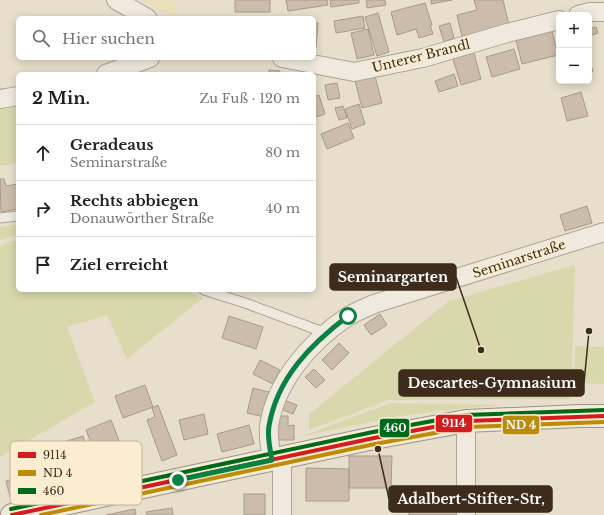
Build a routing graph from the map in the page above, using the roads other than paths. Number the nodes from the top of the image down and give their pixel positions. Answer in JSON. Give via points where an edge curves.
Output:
{"nodes":[{"id":1,"x":116,"y":0,"type":"edge"},
{"id":2,"x":144,"y":16,"type":"edge"},
{"id":3,"x":556,"y":21,"type":"edge"},
{"id":4,"x":144,"y":60,"type":"edge"},
{"id":5,"x":292,"y":60,"type":"edge"},
{"id":6,"x":112,"y":72,"type":"edge"},
{"id":7,"x":16,"y":96,"type":"edge"},
{"id":8,"x":0,"y":99,"type":"edge"},
{"id":9,"x":16,"y":216,"type":"edge"},
{"id":10,"x":0,"y":218,"type":"edge"},
{"id":11,"x":604,"y":232,"type":"edge"},
{"id":12,"x":210,"y":292,"type":"edge"},
{"id":13,"x":326,"y":333,"type":"junction"},
{"id":14,"x":604,"y":416,"type":"edge"},
{"id":15,"x":466,"y":422,"type":"junction"},
{"id":16,"x":277,"y":459,"type":"junction"},
{"id":17,"x":142,"y":488,"type":"edge"},
{"id":18,"x":59,"y":505,"type":"edge"},
{"id":19,"x":12,"y":515,"type":"edge"},
{"id":20,"x":282,"y":515,"type":"edge"},
{"id":21,"x":466,"y":515,"type":"edge"}],
"edges":[{"from":1,"to":2,"type":"street"},
{"from":3,"to":5,"type":"street","name":"Unterer Brandl","via":[[423,58],[354,72]]},
{"from":4,"to":6,"type":"street"},
{"from":7,"to":8,"type":"street"},
{"from":9,"to":10,"type":"lane"},
{"from":11,"to":13,"type":"street","name":"Seminarstraße","via":[[374,304],[348,316]]},
{"from":12,"to":13,"type":"lane"},
{"from":13,"to":16,"type":"street","name":"Seminarstraße","via":[[296,366],[282,388],[274,408],[269,427],[269,442]]},
{"from":14,"to":15,"type":"main road"},
{"from":15,"to":16,"type":"main road"},
{"from":15,"to":21,"type":"street"},
{"from":16,"to":17,"type":"main road"},
{"from":16,"to":20,"type":"street","name":"Seminarstraße"},
{"from":18,"to":19,"type":"main road"}]}
